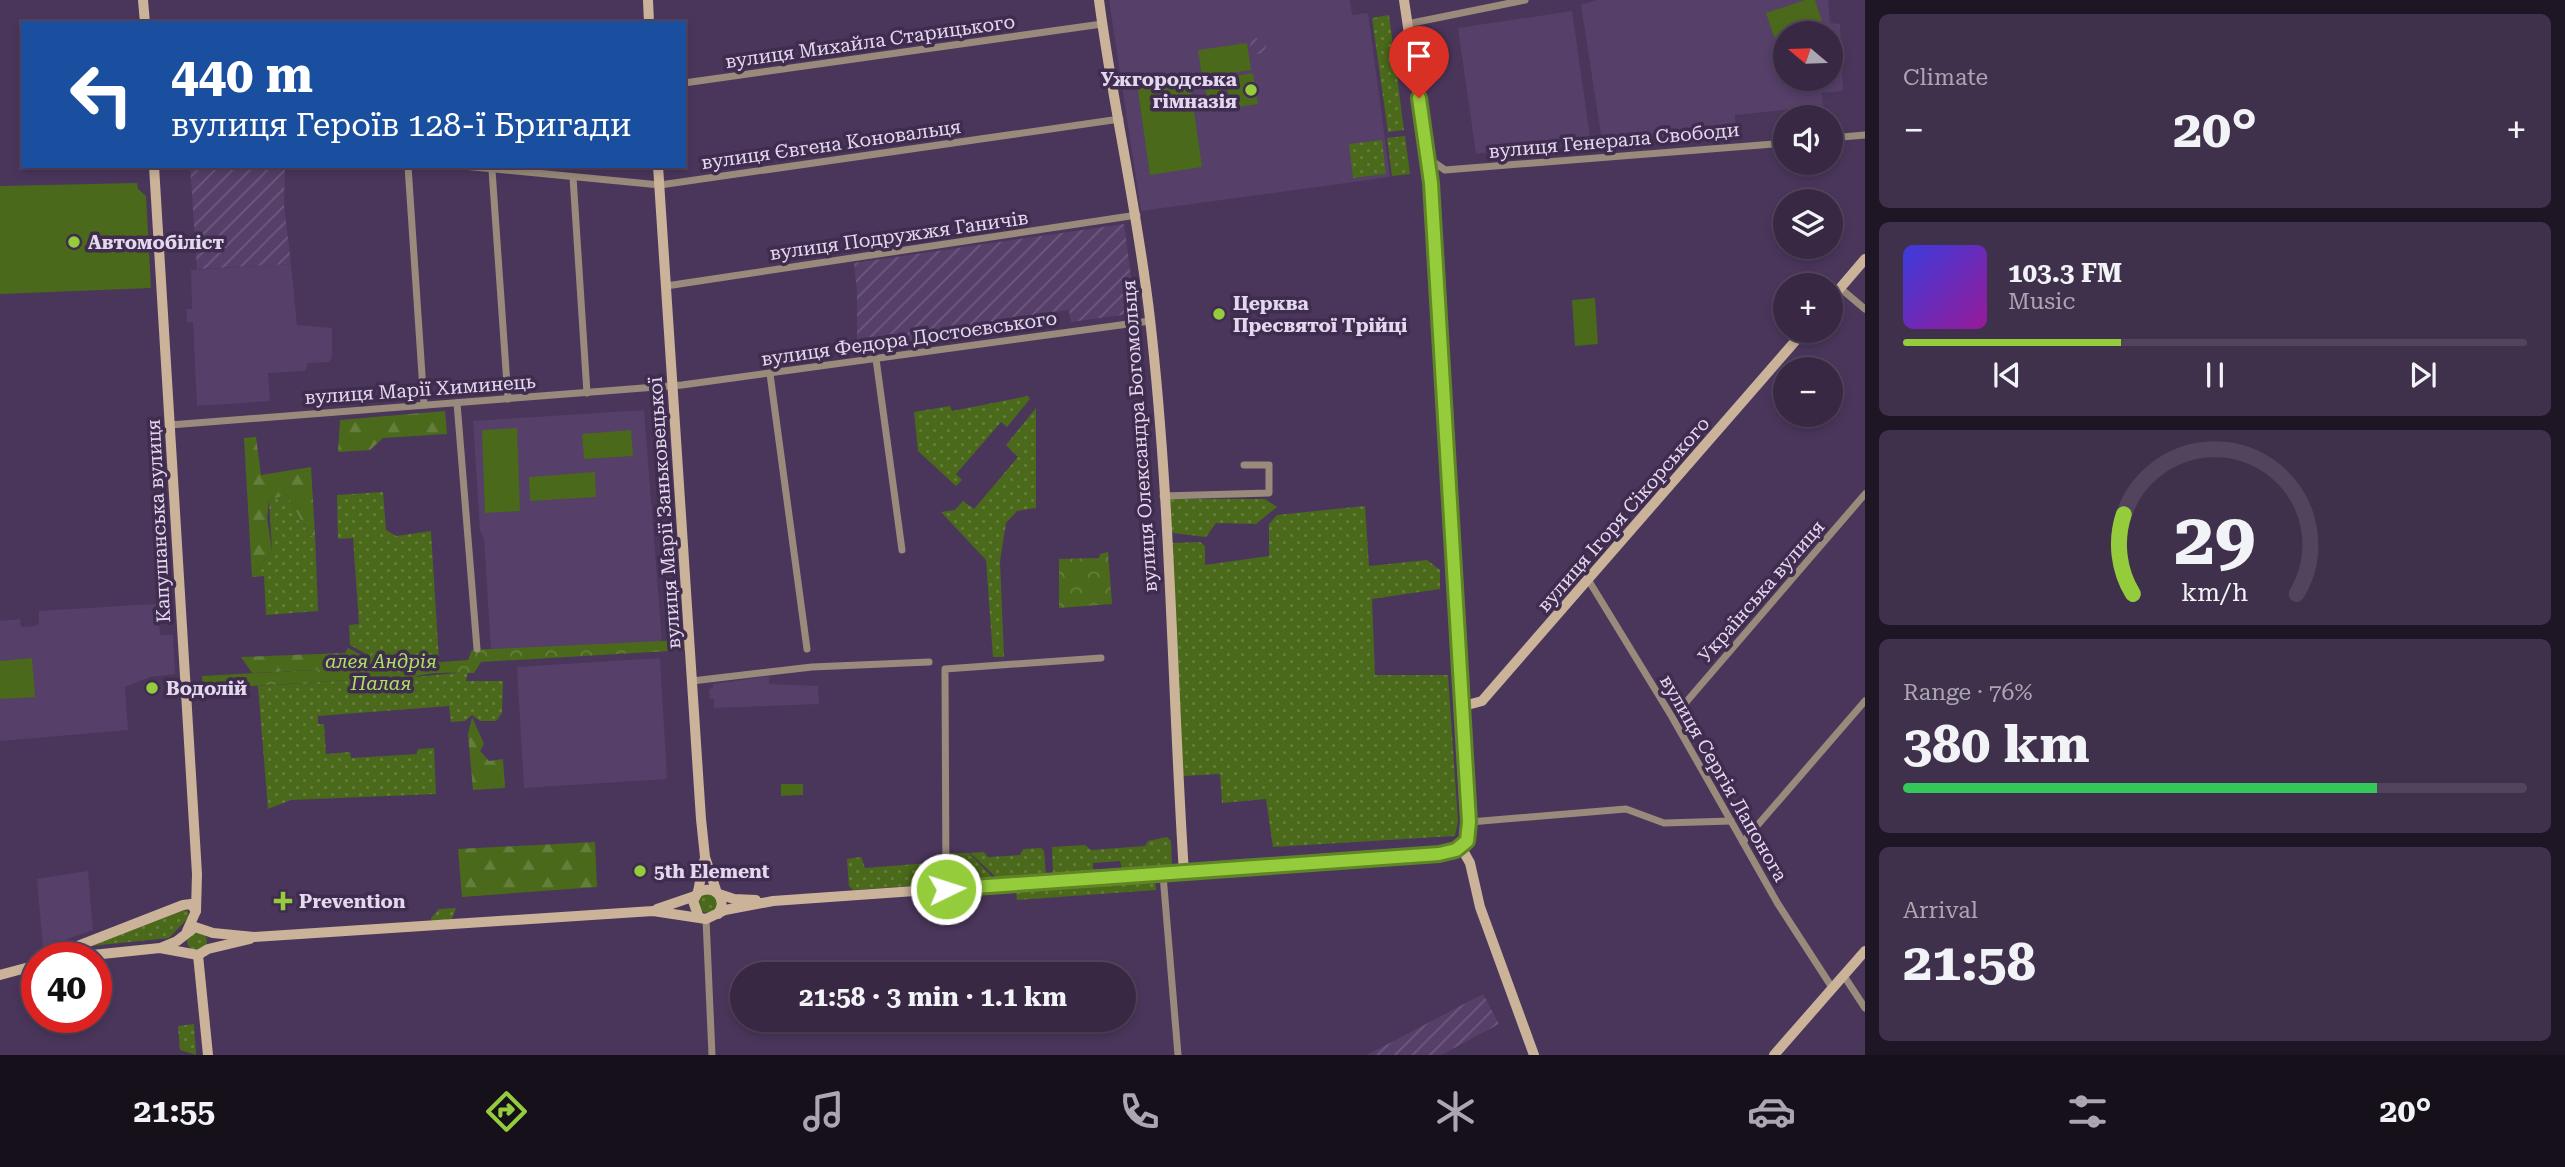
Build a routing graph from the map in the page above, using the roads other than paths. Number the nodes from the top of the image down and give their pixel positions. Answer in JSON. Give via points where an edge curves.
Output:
{"nodes":[{"id":1,"x":143,"y":0,"type":"edge"},
{"id":2,"x":648,"y":0,"type":"edge"},
{"id":3,"x":1099,"y":0,"type":"edge"},
{"id":4,"x":1404,"y":0,"type":"edge"},
{"id":5,"x":1525,"y":0,"type":"edge"},
{"id":6,"x":145,"y":21,"type":"edge"},
{"id":7,"x":649,"y":21,"type":"edge"},
{"id":8,"x":1102,"y":24,"type":"junction"},
{"id":9,"x":1407,"y":24,"type":"junction"},
{"id":10,"x":686,"y":83,"type":"edge"},
{"id":11,"x":1120,"y":119,"type":"junction"},
{"id":12,"x":1865,"y":135,"type":"edge"},
{"id":13,"x":1843,"y":137,"type":"edge"},
{"id":14,"x":1773,"y":143,"type":"edge"},
{"id":15,"x":1429,"y":159,"type":"junction"},
{"id":16,"x":154,"y":168,"type":"edge"},
{"id":17,"x":408,"y":168,"type":"edge"},
{"id":18,"x":478,"y":168,"type":"edge"},
{"id":19,"x":658,"y":168,"type":"edge"},
{"id":20,"x":492,"y":170,"type":"junction"},
{"id":21,"x":1445,"y":170,"type":"junction"},
{"id":22,"x":573,"y":177,"type":"junction"},
{"id":23,"x":1431,"y":183,"type":"junction"},
{"id":24,"x":660,"y":185,"type":"junction"},
{"id":25,"x":1137,"y":215,"type":"junction"},
{"id":26,"x":1865,"y":259,"type":"edge"},
{"id":27,"x":1843,"y":285,"type":"edge"},
{"id":28,"x":666,"y":286,"type":"junction"},
{"id":29,"x":1843,"y":291,"type":"edge"},
{"id":30,"x":1865,"y":309,"type":"edge"},
{"id":31,"x":1150,"y":321,"type":"junction"},
{"id":32,"x":1794,"y":343,"type":"edge"},
{"id":33,"x":876,"y":359,"type":"junction"},
{"id":34,"x":770,"y":374,"type":"junction"},
{"id":35,"x":673,"y":386,"type":"junction"},
{"id":36,"x":587,"y":393,"type":"junction"},
{"id":37,"x":508,"y":398,"type":"junction"},
{"id":38,"x":457,"y":402,"type":"junction"},
{"id":39,"x":424,"y":405,"type":"junction"},
{"id":40,"x":170,"y":425,"type":"junction"},
{"id":41,"x":1244,"y":465,"type":"dead end"},
{"id":42,"x":1865,"y":494,"type":"edge"},
{"id":43,"x":1163,"y":496,"type":"junction"},
{"id":44,"x":902,"y":550,"type":"dead end"},
{"id":45,"x":1589,"y":581,"type":"junction"},
{"id":46,"x":477,"y":649,"type":"dead end"},
{"id":47,"x":807,"y":649,"type":"dead end"},
{"id":48,"x":1101,"y":658,"type":"dead end"},
{"id":49,"x":929,"y":662,"type":"dead end"},
{"id":50,"x":692,"y":681,"type":"junction"},
{"id":51,"x":1865,"y":701,"type":"edge"},
{"id":52,"x":1460,"y":707,"type":"junction"},
{"id":53,"x":1681,"y":708,"type":"dead end"},
{"id":54,"x":1731,"y":821,"type":"junction"},
{"id":55,"x":1469,"y":822,"type":"junction"},
{"id":56,"x":1743,"y":842,"type":"junction"},
{"id":57,"x":1461,"y":847,"type":"junction"},
{"id":58,"x":705,"y":857,"type":"junction"},
{"id":59,"x":1184,"y":873,"type":"junction"},
{"id":60,"x":197,"y":874,"type":"junction"},
{"id":61,"x":1163,"y":875,"type":"junction"},
{"id":62,"x":946,"y":889,"type":"junction"},
{"id":63,"x":718,"y":892,"type":"junction"},
{"id":64,"x":696,"y":894,"type":"junction"},
{"id":65,"x":768,"y":902,"type":"junction"},
{"id":66,"x":183,"y":905,"type":"junction"},
{"id":67,"x":197,"y":911,"type":"junction"},
{"id":68,"x":653,"y":911,"type":"junction"},
{"id":69,"x":718,"y":914,"type":"junction"},
{"id":70,"x":702,"y":917,"type":"junction"},
{"id":71,"x":207,"y":932,"type":"junction"},
{"id":72,"x":186,"y":933,"type":"junction"},
{"id":73,"x":254,"y":937,"type":"junction"},
{"id":74,"x":87,"y":942,"type":"edge"},
{"id":75,"x":160,"y":948,"type":"junction"},
{"id":76,"x":1865,"y":951,"type":"edge"},
{"id":77,"x":199,"y":952,"type":"junction"},
{"id":78,"x":112,"y":953,"type":"edge"},
{"id":79,"x":21,"y":969,"type":"edge"},
{"id":80,"x":0,"y":975,"type":"edge"},
{"id":81,"x":1844,"y":976,"type":"junction"},
{"id":82,"x":1833,"y":989,"type":"junction"},
{"id":83,"x":1865,"y":1008,"type":"edge"},
{"id":84,"x":208,"y":1055,"type":"edge"},
{"id":85,"x":712,"y":1055,"type":"edge"},
{"id":86,"x":1178,"y":1055,"type":"edge"},
{"id":87,"x":1534,"y":1055,"type":"edge"},
{"id":88,"x":1774,"y":1055,"type":"edge"}],
"edges":[{"from":1,"to":6,"type":"street"},
{"from":2,"to":7,"type":"street"},
{"from":3,"to":8,"type":"street","name":"вулиця Олександра Богомольця"},
{"from":4,"to":9,"type":"street"},
{"from":5,"to":9,"type":"street"},
{"from":8,"to":10,"type":"street","name":"вулиця Михайла Старицького"},
{"from":8,"to":11,"type":"street","name":"вулиця Олександра Богомольця"},
{"from":9,"to":15,"type":"street"},
{"from":11,"to":24,"type":"street","name":"вулиця Євгена Коновальця"},
{"from":11,"to":25,"type":"street","name":"вулиця Олександра Богомольця"},
{"from":12,"to":13,"type":"street"},
{"from":14,"to":21,"type":"street","name":"вулиця Генерала Свободи"},
{"from":15,"to":21,"type":"street"},
{"from":15,"to":23,"type":"street"},
{"from":16,"to":40,"type":"street","name":"Капушанська вулиця"},
{"from":17,"to":39,"type":"street"},
{"from":18,"to":20,"type":"street","name":"вулиця Євгена Коновальця"},
{"from":19,"to":24,"type":"street","name":"вулиця Марії Заньковецької"},
{"from":20,"to":22,"type":"street","name":"вулиця Євгена Коновальця"},
{"from":20,"to":37,"type":"street"},
{"from":21,"to":23,"type":"street"},
{"from":22,"to":24,"type":"street","name":"вулиця Євгена Коновальця"},
{"from":22,"to":36,"type":"street"},
{"from":23,"to":52,"type":"street"},
{"from":24,"to":28,"type":"street","name":"вулиця Марії Заньковецької"},
{"from":25,"to":28,"type":"street","name":"вулиця Подружжя Ганичів"},
{"from":25,"to":31,"type":"street","name":"вулиця Олександра Богомольця"},
{"from":26,"to":27,"type":"street"},
{"from":28,"to":35,"type":"street","name":"вулиця Марії Заньковецької"},
{"from":29,"to":30,"type":"street"},
{"from":31,"to":33,"type":"street","name":"вулиця Федора Достоєвського"},
{"from":31,"to":43,"type":"street","name":"вулиця Олександра Богомольця"},
{"from":32,"to":45,"type":"street","name":"вулиця Ігоря Сікорського"},
{"from":33,"to":34,"type":"street","name":"вулиця Федора Достоєвського"},
{"from":33,"to":44,"type":"street"},
{"from":34,"to":35,"type":"street","name":"вулиця Федора Достоєвського"},
{"from":34,"to":47,"type":"street"},
{"from":35,"to":36,"type":"street","name":"вулиця Марії Химинець"},
{"from":35,"to":50,"type":"street","name":"вулиця Марії Заньковецької"},
{"from":36,"to":37,"type":"street","name":"вулиця Марії Химинець"},
{"from":37,"to":38,"type":"street","name":"вулиця Марії Химинець"},
{"from":38,"to":39,"type":"street","name":"вулиця Марії Химинець"},
{"from":38,"to":46,"type":"street"},
{"from":39,"to":40,"type":"street","name":"вулиця Марії Химинець"},
{"from":40,"to":60,"type":"street","name":"Капушанська вулиця"},
{"from":41,"to":43,"type":"street","via":[[1269,465],[1269,493]]},
{"from":42,"to":53,"type":"street","name":"Українська вулиця"},
{"from":43,"to":59,"type":"street","name":"вулиця Олександра Богомольця"},
{"from":45,"to":52,"type":"street","name":"вулиця Ігоря Сікорського","via":[[1482,701]]},
{"from":45,"to":54,"type":"street","name":"вулиця Сергія Лапонога"},
{"from":48,"to":62,"type":"street","via":[[946,669]]},
{"from":49,"to":50,"type":"street","via":[[812,667]]},
{"from":50,"to":58,"type":"street","name":"вулиця Марії Заньковецької"},
{"from":51,"to":56,"type":"street"},
{"from":52,"to":55,"type":"street"},
{"from":54,"to":55,"type":"street","via":[[1664,822],[1626,809]]},
{"from":54,"to":56,"type":"street","name":"вулиця Сергія Лапонога"},
{"from":55,"to":57,"type":"street","via":[[1469,836]]},
{"from":56,"to":82,"type":"street","name":"вулиця Сергія Лапонога"},
{"from":57,"to":59,"type":"street","via":[[1439,854]]},
{"from":57,"to":87,"type":"street"},
{"from":58,"to":63,"type":"street","name":"вулиця Марії Заньковецької"},
{"from":58,"to":64,"type":"street","name":"вулиця Марії Заньковецької"},
{"from":59,"to":61,"type":"street"},
{"from":60,"to":66,"type":"street","via":[[193,892]]},
{"from":60,"to":67,"type":"street","name":"Капушанська вулиця"},
{"from":60,"to":71,"type":"street","name":"Капушанська вулиця"},
{"from":61,"to":62,"type":"street"},
{"from":61,"to":86,"type":"street"},
{"from":62,"to":65,"type":"street"},
{"from":63,"to":64,"type":"street","via":[[708,888]]},
{"from":63,"to":65,"type":"street"},
{"from":63,"to":69,"type":"street","via":[[722,906]]},
{"from":64,"to":68,"type":"street"},
{"from":64,"to":70,"type":"street","via":[[692,906]]},
{"from":65,"to":69,"type":"street"},
{"from":66,"to":67,"type":"street","via":[[191,904]]},
{"from":66,"to":74,"type":"street"},
{"from":67,"to":72,"type":"street","name":"Капушанська вулиця"},
{"from":68,"to":70,"type":"street"},
{"from":68,"to":73,"type":"street"},
{"from":69,"to":70,"type":"street"},
{"from":70,"to":85,"type":"street"},
{"from":71,"to":72,"type":"street","via":[[198,927]]},
{"from":71,"to":73,"type":"street"},
{"from":71,"to":77,"type":"street","via":[[210,940]]},
{"from":72,"to":75,"type":"street"},
{"from":72,"to":77,"type":"street","via":[[183,943]]},
{"from":73,"to":77,"type":"street"},
{"from":75,"to":77,"type":"street"},
{"from":75,"to":78,"type":"street"},
{"from":76,"to":81,"type":"street"},
{"from":77,"to":84,"type":"street"},
{"from":79,"to":80,"type":"street"},
{"from":81,"to":82,"type":"street"},
{"from":81,"to":83,"type":"street"},
{"from":82,"to":88,"type":"street"}]}
